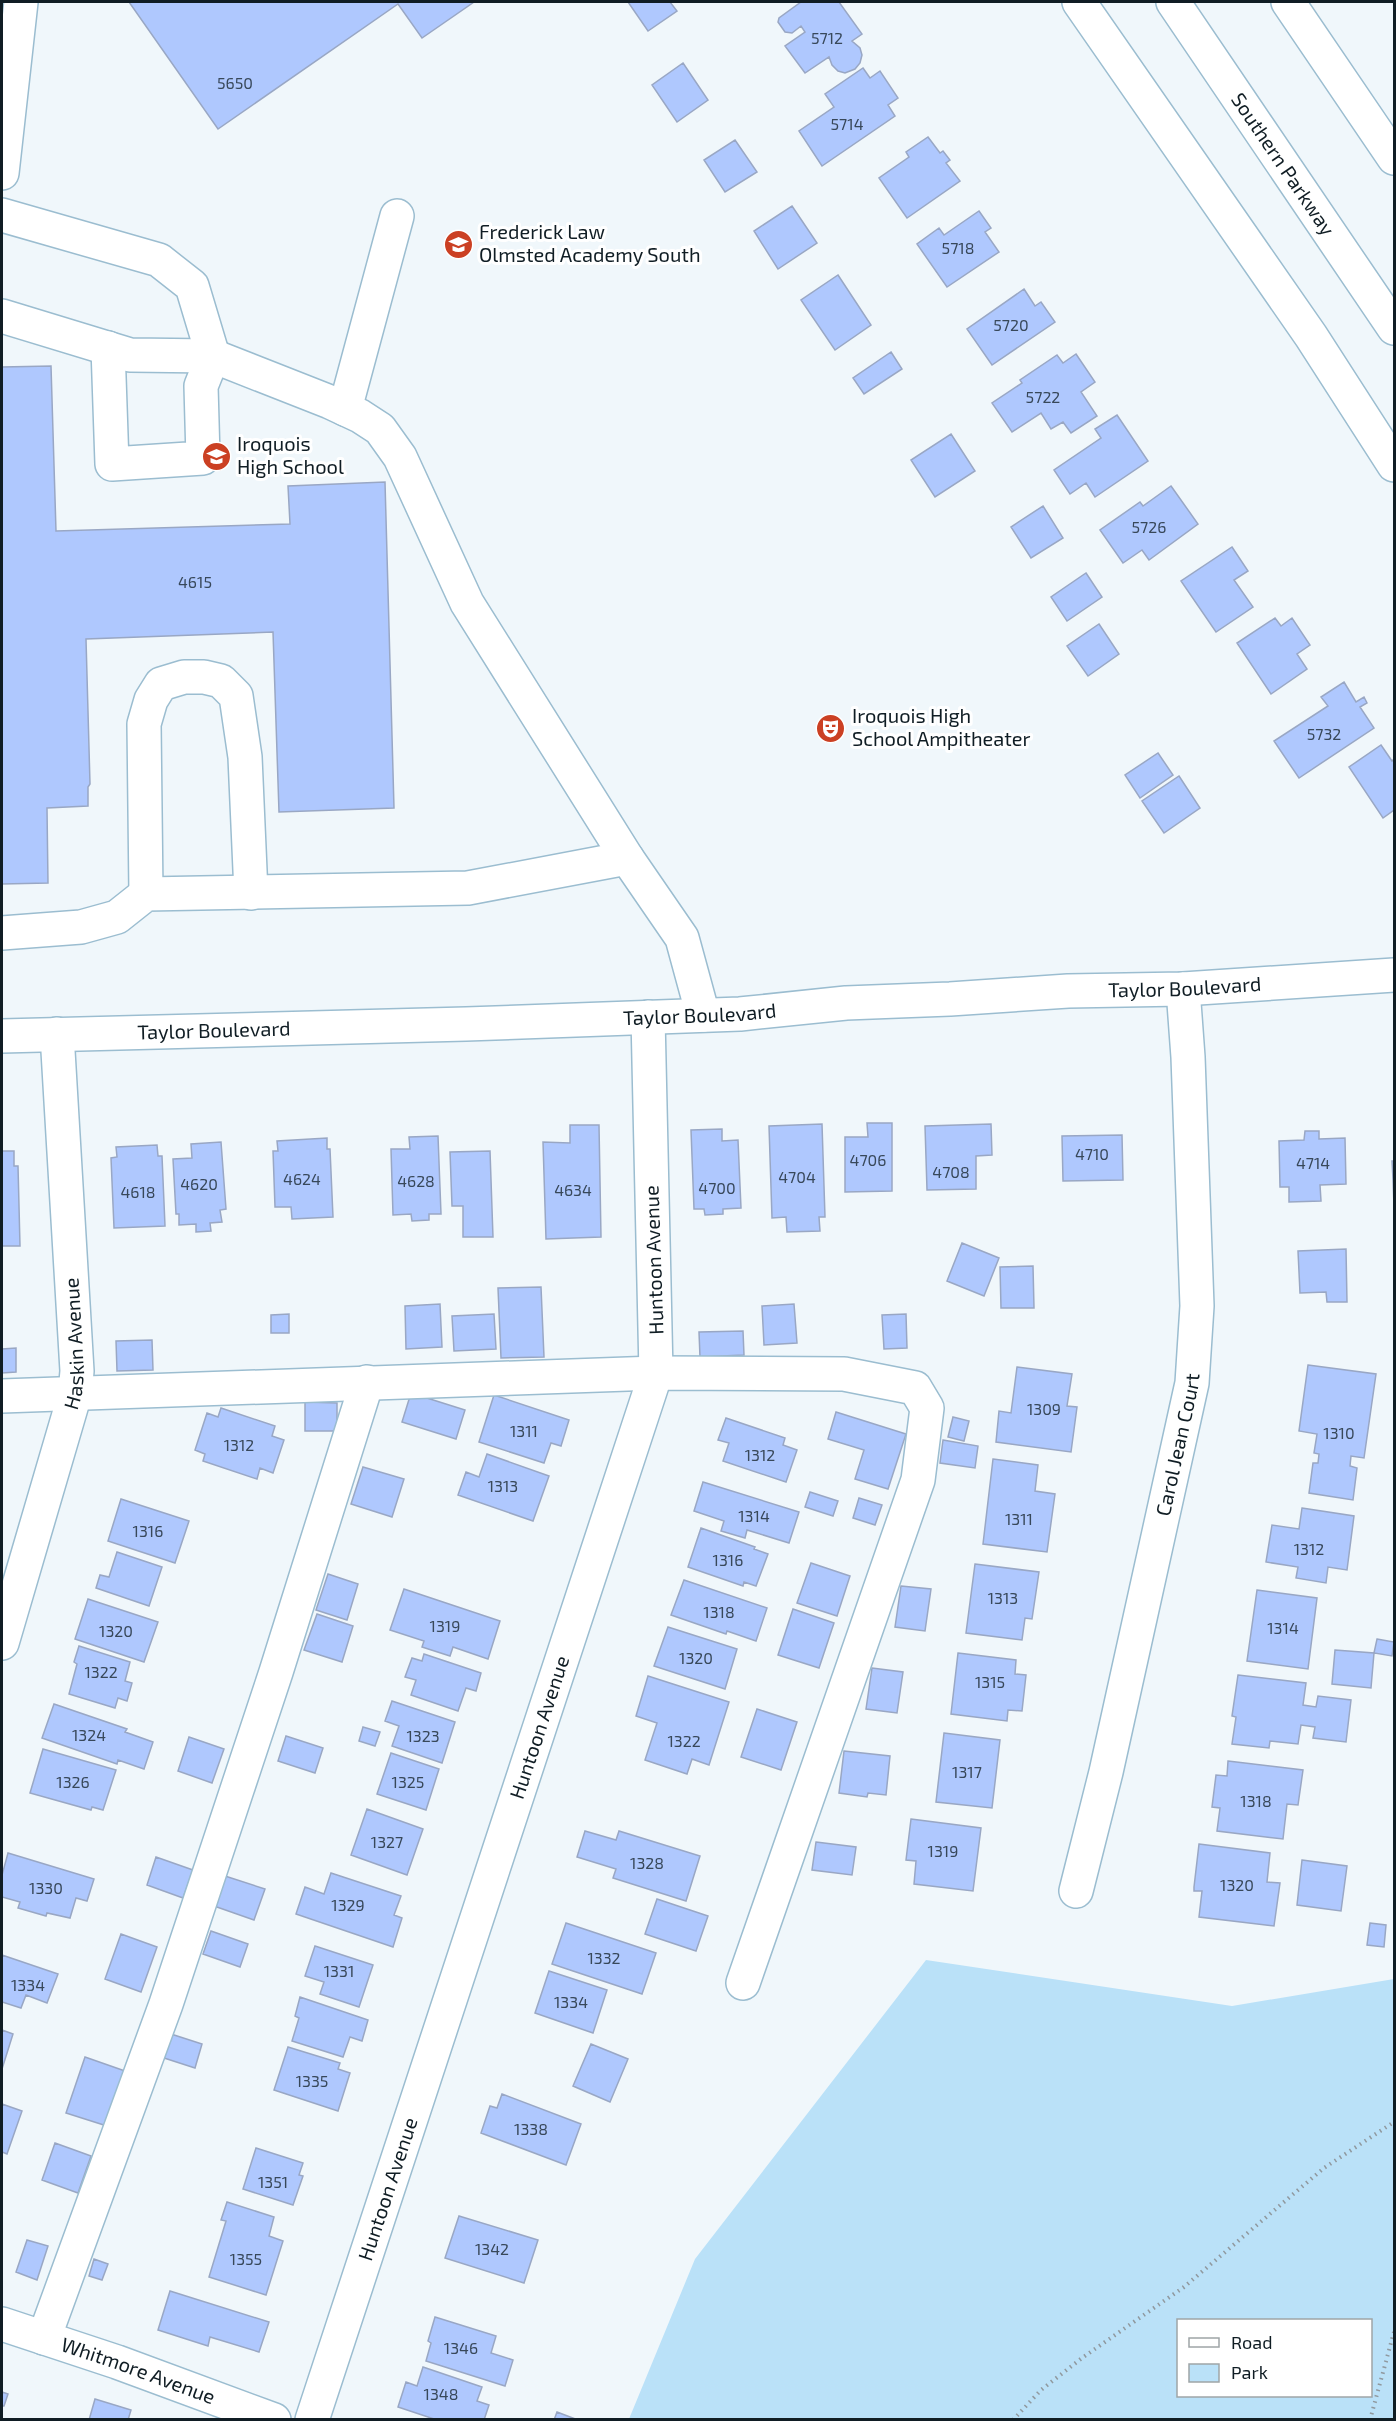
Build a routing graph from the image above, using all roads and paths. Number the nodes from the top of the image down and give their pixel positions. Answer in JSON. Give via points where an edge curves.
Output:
{"nodes":[{"id":1,"x":21,"y":2,"type":"edge"},
{"id":2,"x":1079,"y":2,"type":"edge"},
{"id":3,"x":1173,"y":2,"type":"edge"},
{"id":4,"x":1288,"y":2,"type":"edge"},
{"id":5,"x":1395,"y":158,"type":"edge"},
{"id":6,"x":2,"y":173,"type":"edge"},
{"id":7,"x":2,"y":215,"type":"edge"},
{"id":8,"x":397,"y":216,"type":"dead end"},
{"id":9,"x":2,"y":316,"type":"edge"},
{"id":10,"x":1395,"y":328,"type":"edge"},
{"id":11,"x":108,"y":348,"type":"junction"},
{"id":12,"x":213,"y":356,"type":"junction"},
{"id":13,"x":345,"y":409,"type":"junction"},
{"id":14,"x":1395,"y":465,"type":"edge"},
{"id":15,"x":627,"y":858,"type":"junction"},
{"id":16,"x":251,"y":893,"type":"junction"},
{"id":17,"x":146,"y":894,"type":"junction"},
{"id":18,"x":2,"y":933,"type":"edge"},
{"id":19,"x":1395,"y":975,"type":"edge"},
{"id":20,"x":1183,"y":989,"type":"junction"},
{"id":21,"x":703,"y":1015,"type":"junction"},
{"id":22,"x":648,"y":1017,"type":"junction"},
{"id":23,"x":57,"y":1034,"type":"junction"},
{"id":24,"x":2,"y":1036,"type":"edge"},
{"id":25,"x":656,"y":1373,"type":"junction"},
{"id":26,"x":367,"y":1382,"type":"junction"},
{"id":27,"x":75,"y":1394,"type":"junction"},
{"id":28,"x":2,"y":1396,"type":"edge"},
{"id":29,"x":2,"y":1643,"type":"edge"},
{"id":30,"x":1076,"y":1891,"type":"dead end"},
{"id":31,"x":743,"y":1983,"type":"dead end"},
{"id":32,"x":1395,"y":2122,"type":"edge"},
{"id":33,"x":2,"y":2324,"type":"edge"},
{"id":34,"x":1395,"y":2332,"type":"edge"},
{"id":35,"x":44,"y":2338,"type":"junction"},
{"id":36,"x":274,"y":2420,"type":"edge"},
{"id":37,"x":312,"y":2420,"type":"edge"},
{"id":38,"x":1013,"y":2420,"type":"edge"},
{"id":39,"x":1370,"y":2420,"type":"edge"}],
"edges":[{"from":1,"to":6,"type":"street"},
{"from":2,"to":14,"type":"street","via":[[1311,336]]},
{"from":3,"to":10,"type":"street","name":"Southern Parkway"},
{"from":4,"to":5,"type":"street"},
{"from":7,"to":12,"type":"street","via":[[159,260],[192,286]]},
{"from":8,"to":13,"type":"street"},
{"from":9,"to":11,"type":"street"},
{"from":11,"to":12,"type":"street","via":[[130,355]]},
{"from":11,"to":12,"type":"street","via":[[112,464],[203,458],[201,386]]},
{"from":12,"to":13,"type":"street"},
{"from":13,"to":15,"type":"street","via":[[381,429],[400,457],[467,603]]},
{"from":15,"to":16,"type":"street","via":[[468,888]]},
{"from":15,"to":21,"type":"street","via":[[682,938]]},
{"from":16,"to":17,"type":"street"},
{"from":16,"to":17,"type":"street","via":[[245,757],[236,696],[221,681],[204,677],[161,684],[144,724]]},
{"from":17,"to":18,"type":"street","via":[[117,917],[81,927]]},
{"from":19,"to":20,"type":"street","name":"Taylor Boulevard"},
{"from":20,"to":21,"type":"street","name":"Taylor Boulevard","via":[[846,1003]]},
{"from":20,"to":30,"type":"street","name":"Carol Jean Court","via":[[1197,1305],[1191,1383]]},
{"from":21,"to":22,"type":"street","name":"Taylor Boulevard"},
{"from":22,"to":23,"type":"street","name":"Taylor Boulevard"},
{"from":22,"to":25,"type":"street","name":"Huntoon Avenue"},
{"from":23,"to":24,"type":"street","name":"Taylor Boulevard"},
{"from":23,"to":27,"type":"street","name":"Haskin Avenue","via":[[77,1371]]},
{"from":25,"to":26,"type":"street"},
{"from":25,"to":31,"type":"street","via":[[844,1374],[915,1388],[927,1408],[918,1480]]},
{"from":25,"to":37,"type":"street","name":"Huntoon Avenue"},
{"from":26,"to":27,"type":"street"},
{"from":26,"to":35,"type":"street","via":[[166,2004]]},
{"from":27,"to":28,"type":"street"},
{"from":27,"to":29,"type":"street","name":"Haskin Avenue"},
{"from":32,"to":38,"type":"path","via":[[1324,2168],[1184,2287],[1041,2390]]},
{"from":33,"to":35,"type":"street","name":"Whitmore Avenue"},
{"from":34,"to":39,"type":"path"},
{"from":35,"to":36,"type":"street","name":"Whitmore Avenue"}]}
